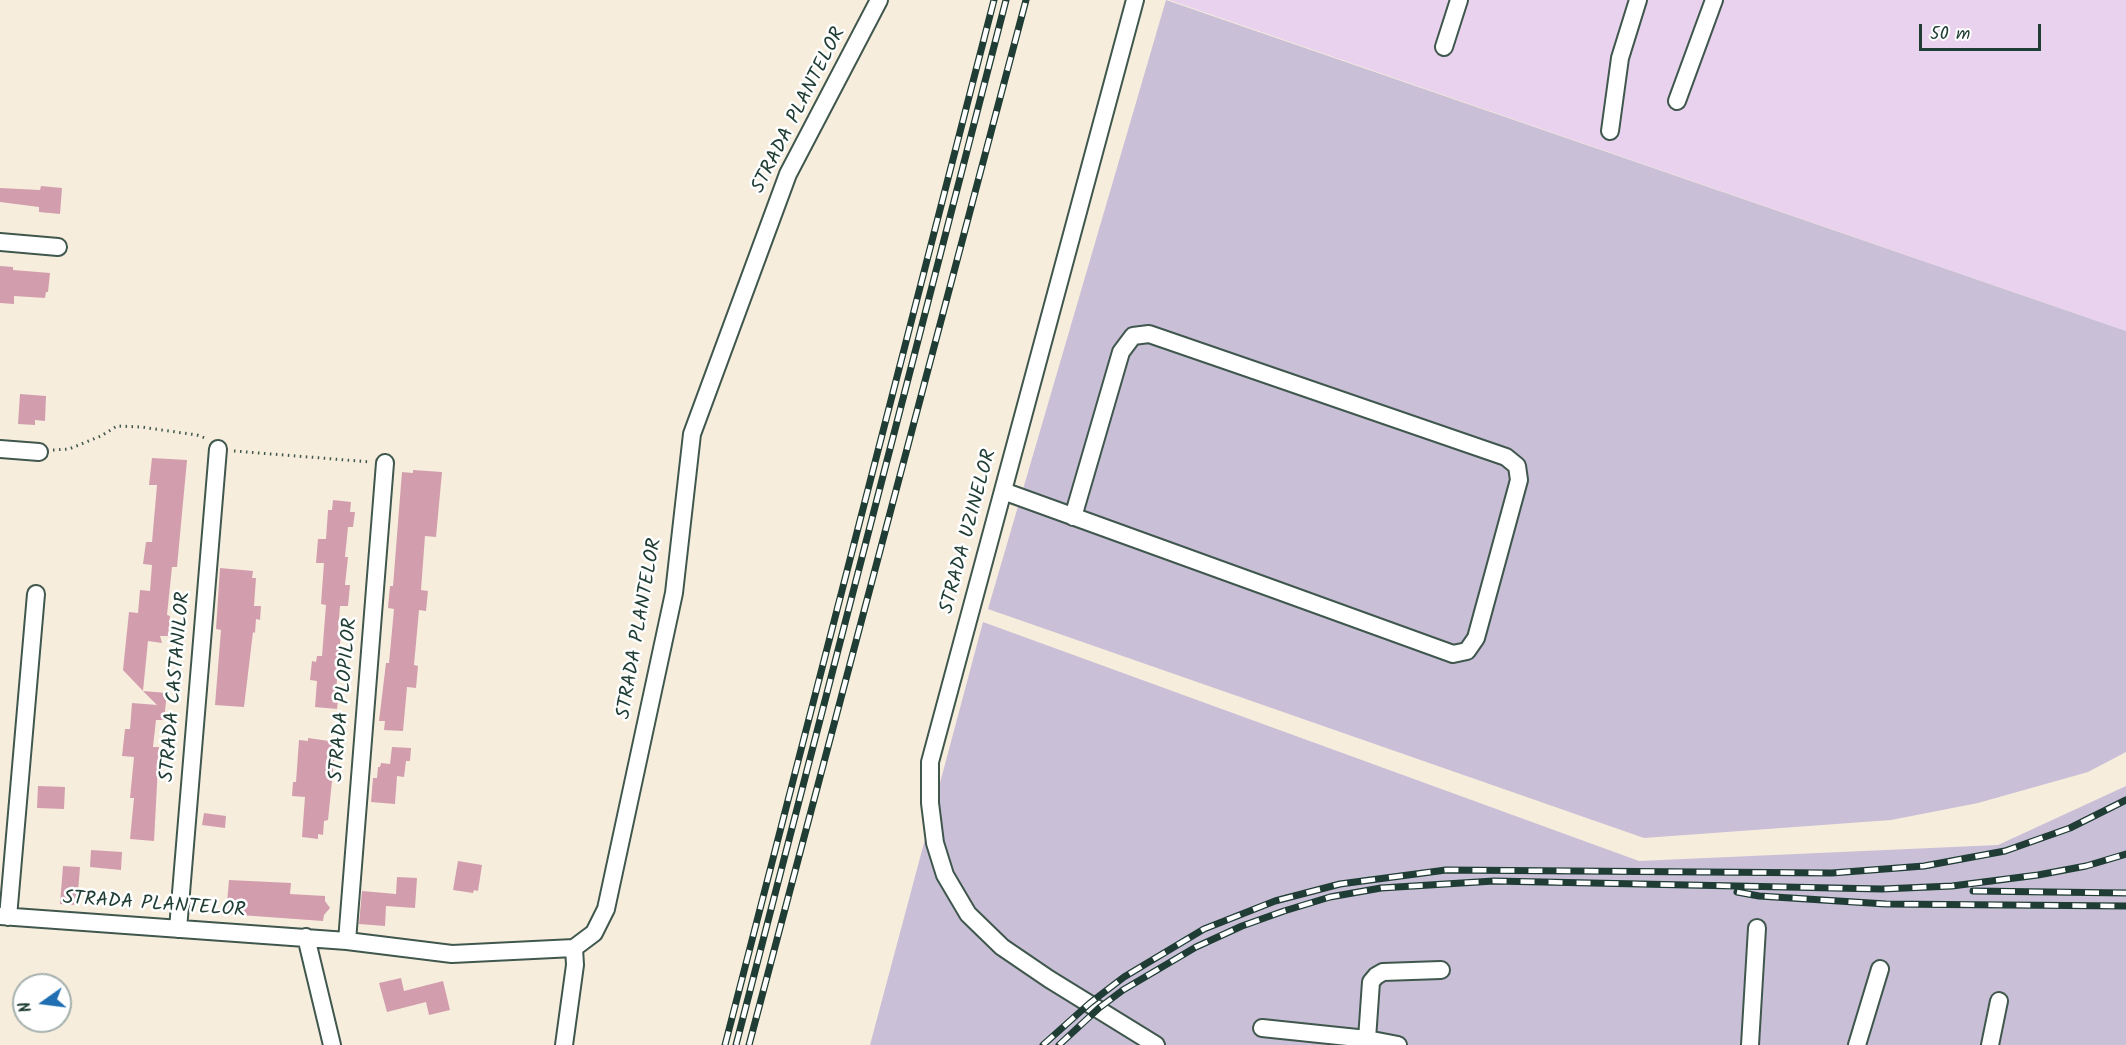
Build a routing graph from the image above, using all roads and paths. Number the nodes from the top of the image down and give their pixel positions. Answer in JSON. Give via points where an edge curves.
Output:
{"nodes":[{"id":1,"x":879,"y":0,"type":"edge"},
{"id":2,"x":1135,"y":0,"type":"edge"},
{"id":3,"x":1460,"y":0,"type":"edge"},
{"id":4,"x":1638,"y":0,"type":"edge"},
{"id":5,"x":1714,"y":0,"type":"edge"},
{"id":6,"x":1444,"y":47,"type":"dead end"},
{"id":7,"x":1677,"y":101,"type":"dead end"},
{"id":8,"x":1610,"y":131,"type":"dead end"},
{"id":9,"x":0,"y":242,"type":"edge"},
{"id":10,"x":58,"y":247,"type":"dead end"},
{"id":11,"x":0,"y":449,"type":"edge"},
{"id":12,"x":218,"y":449,"type":"dead end"},
{"id":13,"x":39,"y":452,"type":"dead end"},
{"id":14,"x":385,"y":463,"type":"dead end"},
{"id":15,"x":1003,"y":491,"type":"junction"},
{"id":16,"x":1073,"y":517,"type":"junction"},
{"id":17,"x":36,"y":594,"type":"dead end"},
{"id":18,"x":4,"y":917,"type":"edge"},
{"id":19,"x":1757,"y":928,"type":"dead end"},
{"id":20,"x":178,"y":929,"type":"junction"},
{"id":21,"x":306,"y":937,"type":"junction"},
{"id":22,"x":347,"y":941,"type":"junction"},
{"id":23,"x":574,"y":948,"type":"junction"},
{"id":24,"x":1880,"y":969,"type":"dead end"},
{"id":25,"x":1442,"y":970,"type":"dead end"},
{"id":26,"x":2000,"y":1001,"type":"dead end"},
{"id":27,"x":1262,"y":1028,"type":"dead end"},
{"id":28,"x":1367,"y":1039,"type":"junction"},
{"id":29,"x":332,"y":1045,"type":"edge"},
{"id":30,"x":564,"y":1045,"type":"edge"},
{"id":31,"x":1156,"y":1045,"type":"edge"},
{"id":32,"x":1398,"y":1045,"type":"edge"},
{"id":33,"x":1750,"y":1045,"type":"edge"},
{"id":34,"x":1857,"y":1045,"type":"edge"},
{"id":35,"x":1990,"y":1045,"type":"edge"}],
"edges":[{"from":1,"to":23,"type":"street","name":"STRADA PLANTELOR","via":[[788,174],[692,434],[674,593],[606,909],[594,933]]},
{"from":2,"to":15,"type":"street","name":"STRADA UZINELOR"},
{"from":3,"to":6,"type":"street"},
{"from":4,"to":8,"type":"street","via":[[1620,58]]},
{"from":5,"to":7,"type":"street"},
{"from":9,"to":10,"type":"street"},
{"from":11,"to":13,"type":"street"},
{"from":12,"to":20,"type":"street","name":"STRADA CASTANILOR"},
{"from":14,"to":22,"type":"street","name":"STRADA PLOPILOR"},
{"from":15,"to":16,"type":"street"},
{"from":15,"to":31,"type":"street","name":"STRADA UZINELOR","via":[[930,762],[935,843],[945,875],[968,914],[1002,947]]},
{"from":16,"to":16,"type":"street","via":[[1453,654],[1467,651],[1476,638],[1519,480],[1517,466],[1506,457],[1149,334],[1133,336],[1121,352]]},
{"from":17,"to":18,"type":"street"},
{"from":18,"to":20,"type":"street","name":"STRADA PLANTELOR"},
{"from":19,"to":33,"type":"street"},
{"from":20,"to":21,"type":"street","name":"STRADA PLANTELOR"},
{"from":21,"to":22,"type":"street","name":"STRADA PLANTELOR"},
{"from":21,"to":29,"type":"street"},
{"from":22,"to":23,"type":"street","name":"STRADA PLANTELOR","via":[[452,954]]},
{"from":23,"to":30,"type":"street"},
{"from":24,"to":34,"type":"street"},
{"from":25,"to":28,"type":"street","via":[[1383,972],[1376,976],[1371,982]]},
{"from":26,"to":35,"type":"street"},
{"from":27,"to":28,"type":"street"},
{"from":28,"to":32,"type":"street"}]}
